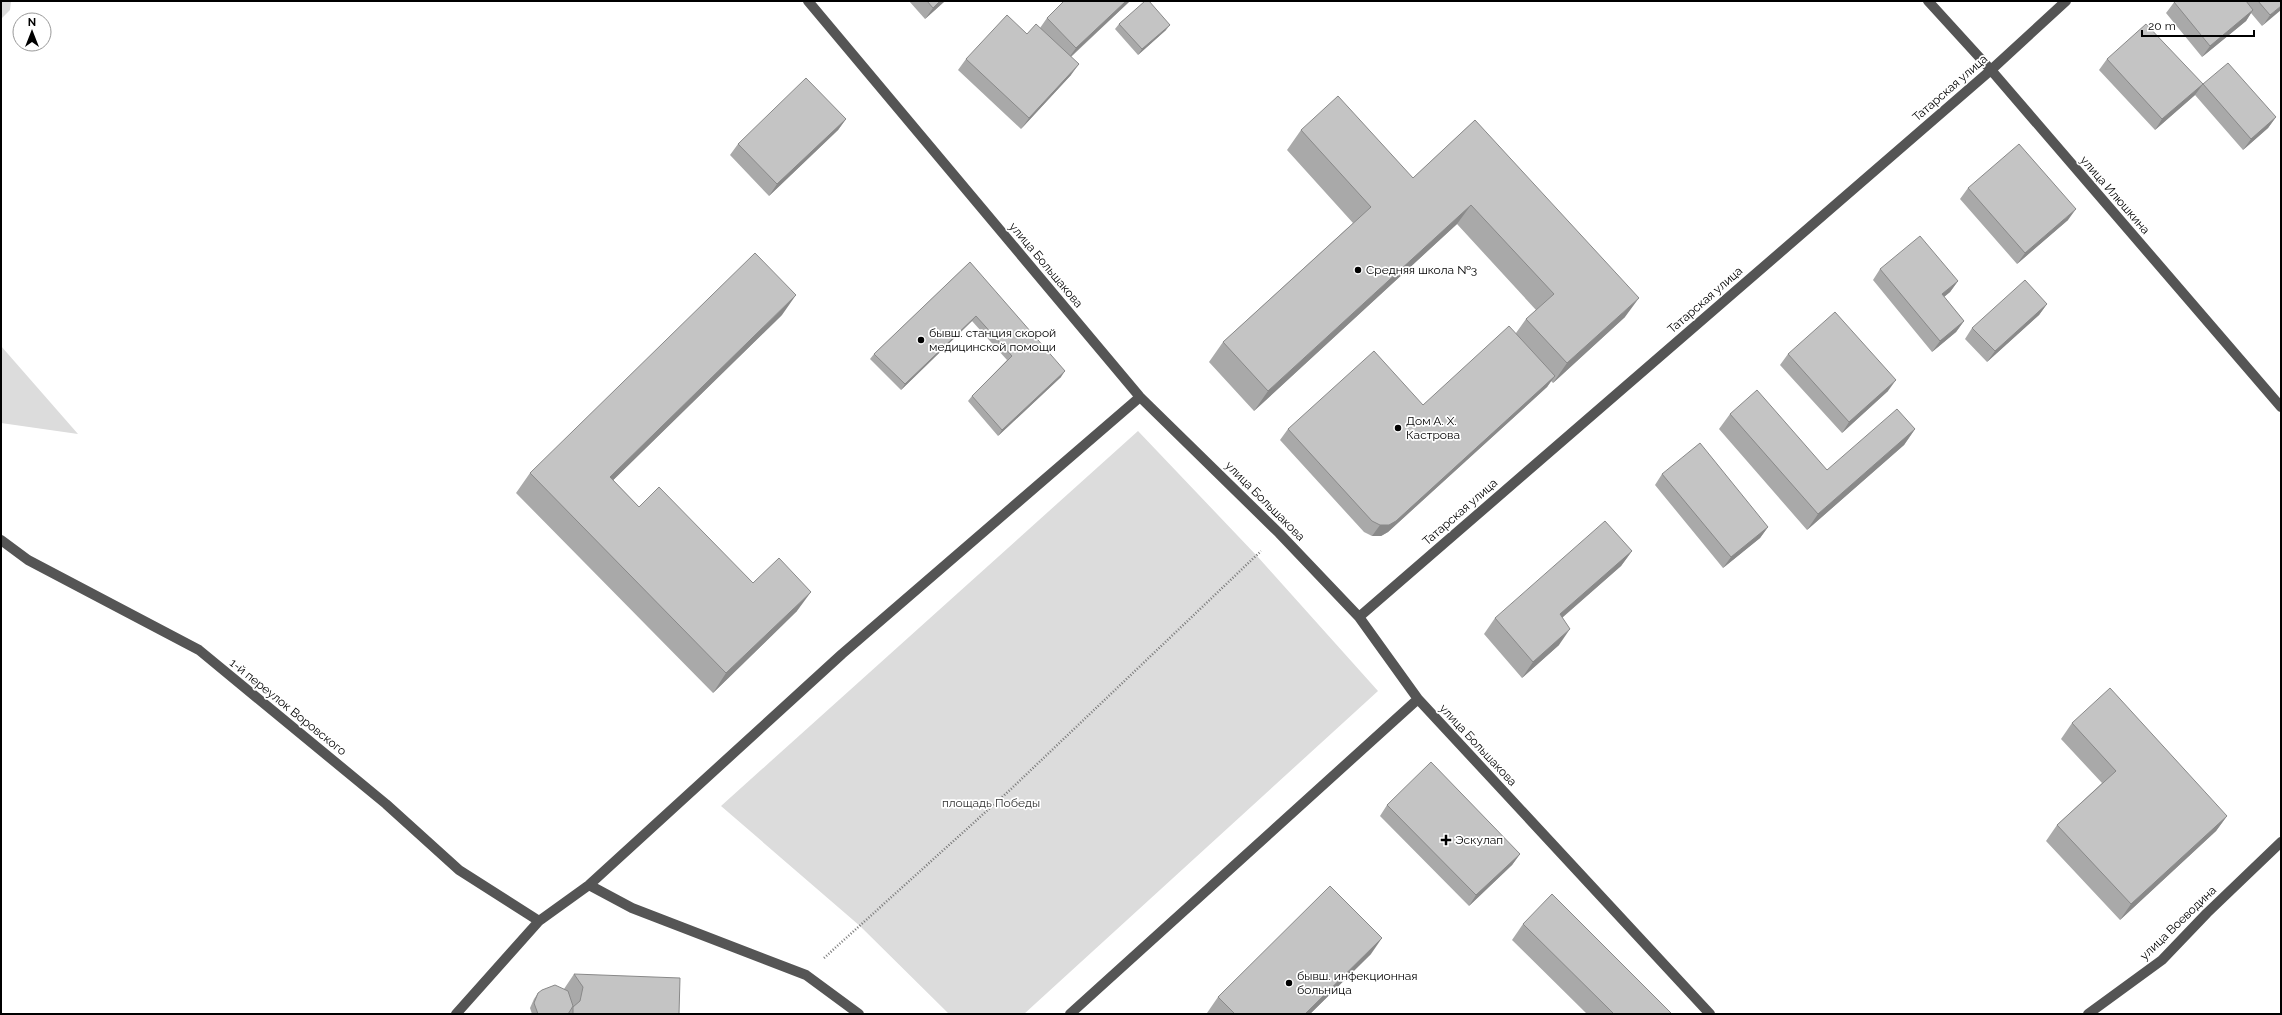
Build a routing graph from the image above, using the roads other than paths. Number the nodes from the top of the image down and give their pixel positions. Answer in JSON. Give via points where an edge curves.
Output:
{"nodes":[{"id":1,"x":808,"y":1,"type":"edge"},
{"id":2,"x":1928,"y":1,"type":"edge"},
{"id":3,"x":2066,"y":1,"type":"edge"},
{"id":4,"x":1991,"y":70,"type":"junction"},
{"id":5,"x":1140,"y":398,"type":"junction"},
{"id":6,"x":2281,"y":407,"type":"edge"},
{"id":7,"x":1,"y":540,"type":"edge"},
{"id":8,"x":1359,"y":617,"type":"junction"},
{"id":9,"x":1418,"y":699,"type":"junction"},
{"id":10,"x":2281,"y":842,"type":"edge"},
{"id":11,"x":589,"y":885,"type":"junction"},
{"id":12,"x":539,"y":922,"type":"junction"},
{"id":13,"x":456,"y":1014,"type":"edge"},
{"id":14,"x":859,"y":1014,"type":"edge"},
{"id":15,"x":1070,"y":1014,"type":"edge"},
{"id":16,"x":1710,"y":1014,"type":"edge"},
{"id":17,"x":2088,"y":1014,"type":"edge"}],
"edges":[{"from":1,"to":5,"type":"street","name":"улица Большакова"},
{"from":2,"to":4,"type":"street","name":"улица Илюшкина"},
{"from":3,"to":4,"type":"street","name":"Татарская улица"},
{"from":4,"to":6,"type":"street","name":"улица Илюшкина"},
{"from":4,"to":8,"type":"street","name":"Татарская улица"},
{"from":5,"to":8,"type":"street","name":"улица Большакова","via":[[1279,533]]},
{"from":5,"to":11,"type":"street","via":[[842,654]]},
{"from":7,"to":12,"type":"street","name":"1-й переулок Воровского","via":[[28,560],[199,650],[386,804],[459,870]]},
{"from":8,"to":9,"type":"street","name":"улица Большакова"},
{"from":9,"to":15,"type":"street"},
{"from":9,"to":16,"type":"street","name":"улица Большакова"},
{"from":10,"to":17,"type":"street","name":"улица Воеводина","via":[[2162,960]]},
{"from":11,"to":12,"type":"street"},
{"from":11,"to":14,"type":"street","via":[[632,908],[806,975]]},
{"from":12,"to":13,"type":"street"}]}
